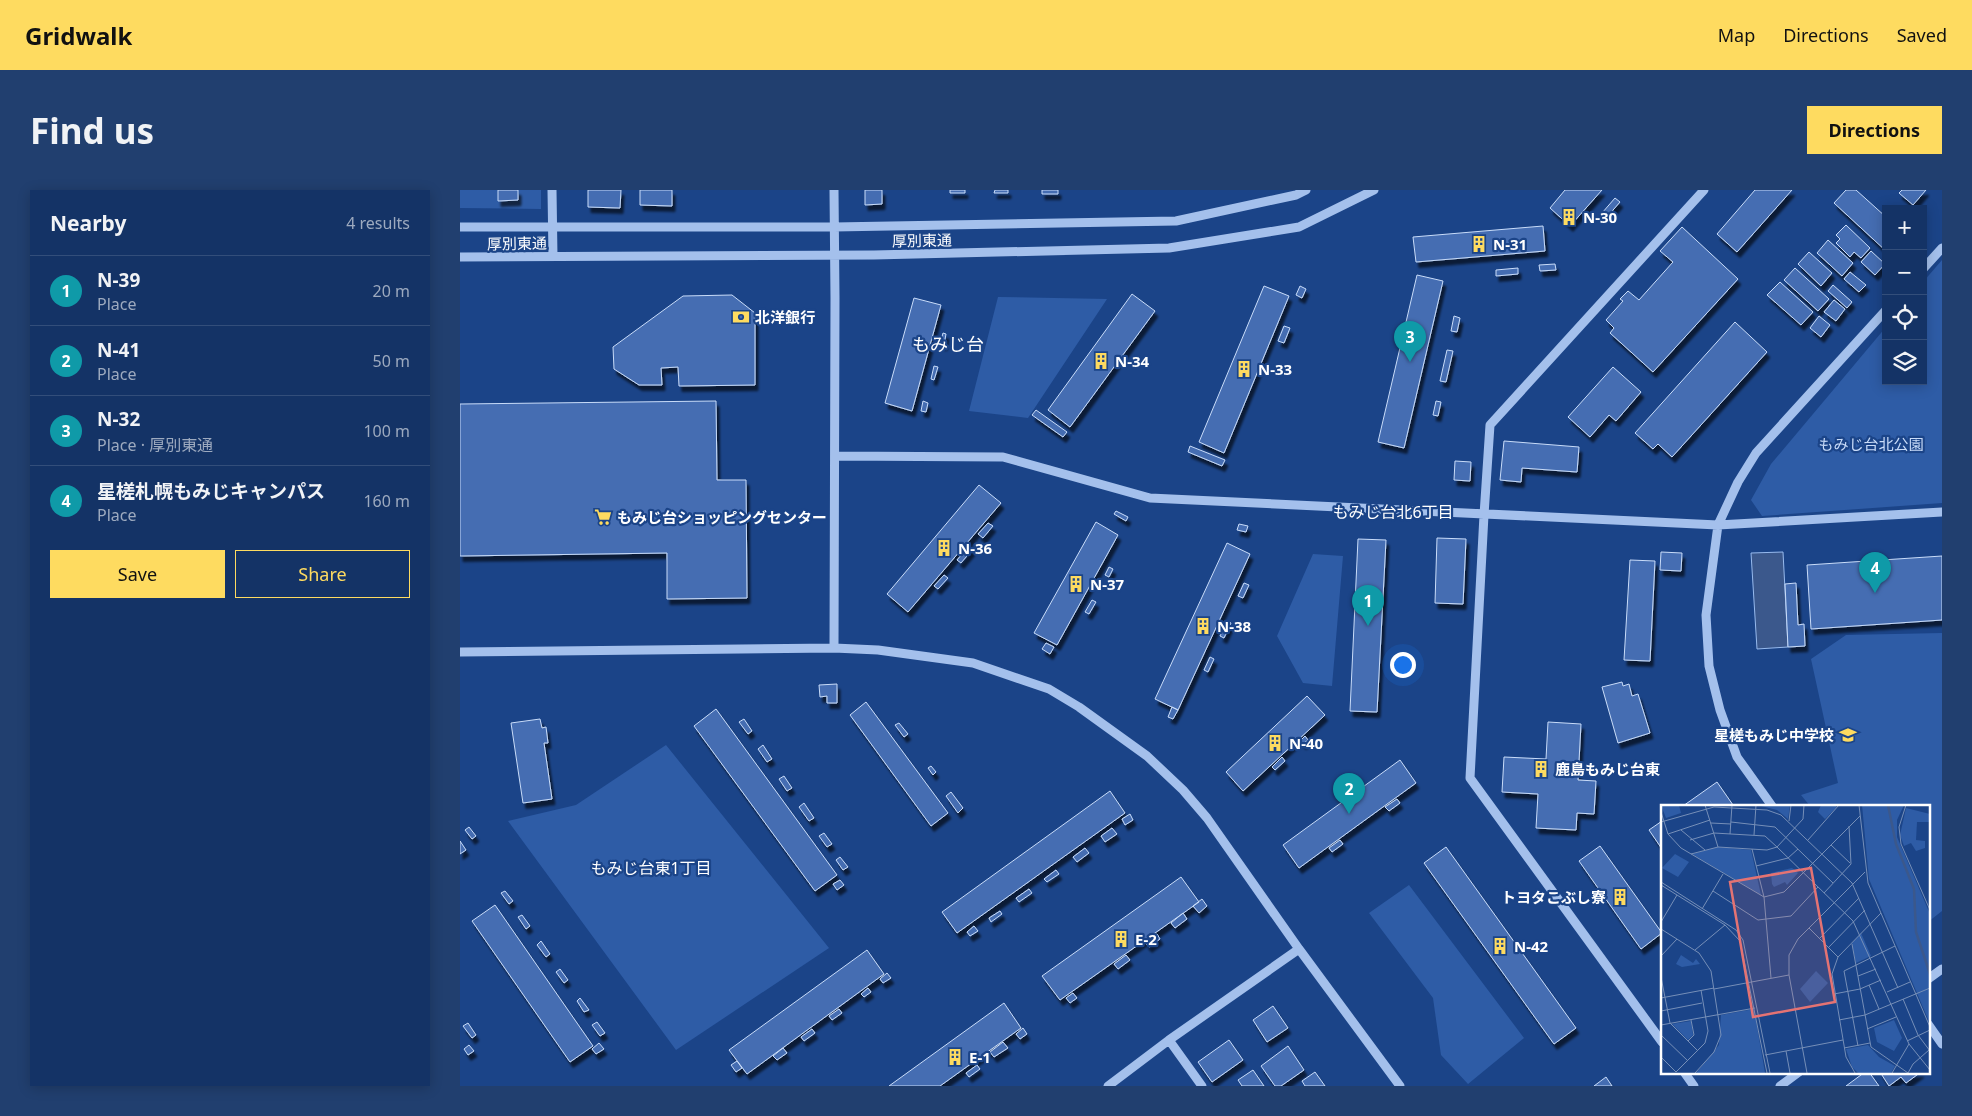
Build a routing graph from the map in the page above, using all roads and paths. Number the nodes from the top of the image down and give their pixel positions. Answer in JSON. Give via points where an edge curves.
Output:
{"nodes":[{"id":1,"x":552,"y":190,"type":"edge"},
{"id":2,"x":834,"y":190,"type":"edge"},
{"id":3,"x":1306,"y":190,"type":"edge"},
{"id":4,"x":1374,"y":190,"type":"edge"},
{"id":5,"x":1704,"y":190,"type":"edge"},
{"id":6,"x":552,"y":226,"type":"junction"},
{"id":7,"x":834,"y":227,"type":"junction"},
{"id":8,"x":460,"y":228,"type":"edge"},
{"id":9,"x":1942,"y":248,"type":"edge"},
{"id":10,"x":834,"y":255,"type":"junction"},
{"id":11,"x":553,"y":256,"type":"junction"},
{"id":12,"x":460,"y":257,"type":"edge"},
{"id":13,"x":1927,"y":264,"type":"edge"},
{"id":14,"x":1882,"y":314,"type":"edge"},
{"id":15,"x":835,"y":456,"type":"junction"},
{"id":16,"x":1942,"y":512,"type":"edge"},
{"id":17,"x":1484,"y":515,"type":"junction"},
{"id":18,"x":1718,"y":525,"type":"junction"},
{"id":19,"x":834,"y":648,"type":"junction"},
{"id":20,"x":460,"y":652,"type":"edge"},
{"id":21,"x":1771,"y":805,"type":"edge"},
{"id":22,"x":1299,"y":949,"type":"junction"},
{"id":23,"x":1942,"y":969,"type":"edge"},
{"id":24,"x":1930,"y":978,"type":"edge"},
{"id":25,"x":1930,"y":1027,"type":"edge"},
{"id":26,"x":1170,"y":1040,"type":"junction"},
{"id":27,"x":1661,"y":1041,"type":"edge"},
{"id":28,"x":1942,"y":1044,"type":"edge"},
{"id":29,"x":1685,"y":1074,"type":"edge"},
{"id":30,"x":1796,"y":1074,"type":"edge"},
{"id":31,"x":1108,"y":1086,"type":"edge"},
{"id":32,"x":1202,"y":1086,"type":"edge"},
{"id":33,"x":1400,"y":1086,"type":"edge"},
{"id":34,"x":1694,"y":1086,"type":"edge"},
{"id":35,"x":1780,"y":1086,"type":"edge"}],
"edges":[{"from":1,"to":6,"type":"street"},
{"from":2,"to":7,"type":"street"},
{"from":3,"to":7,"type":"street","name":"厚別東通","via":[[1296,195],[1176,220]]},
{"from":4,"to":10,"type":"street","name":"厚別東通","via":[[1299,227],[1169,248]]},
{"from":5,"to":17,"type":"street","via":[[1490,425]]},
{"from":6,"to":7,"type":"street","name":"厚別東通"},
{"from":6,"to":8,"type":"street","name":"厚別東通"},
{"from":6,"to":11,"type":"street"},
{"from":7,"to":10,"type":"street"},
{"from":9,"to":13,"type":"street"},
{"from":10,"to":11,"type":"street","name":"厚別東通"},
{"from":10,"to":15,"type":"street"},
{"from":11,"to":12,"type":"street","name":"厚別東通"},
{"from":14,"to":18,"type":"street","via":[[1756,453]]},
{"from":15,"to":17,"type":"street","via":[[1003,457],[1150,498]]},
{"from":15,"to":19,"type":"street"},
{"from":16,"to":18,"type":"street"},
{"from":17,"to":18,"type":"street"},
{"from":17,"to":27,"type":"street","via":[[1470,778]]},
{"from":18,"to":21,"type":"street","via":[[1706,615],[1708,666],[1737,757]]},
{"from":19,"to":20,"type":"street"},
{"from":19,"to":22,"type":"street","via":[[878,650],[973,663],[1049,689],[1079,707],[1147,756],[1183,790],[1207,818]]},
{"from":22,"to":26,"type":"street"},
{"from":22,"to":33,"type":"street"},
{"from":23,"to":24,"type":"street"},
{"from":25,"to":28,"type":"street"},
{"from":26,"to":31,"type":"street"},
{"from":26,"to":32,"type":"street"},
{"from":29,"to":34,"type":"street"},
{"from":30,"to":35,"type":"street"}]}
